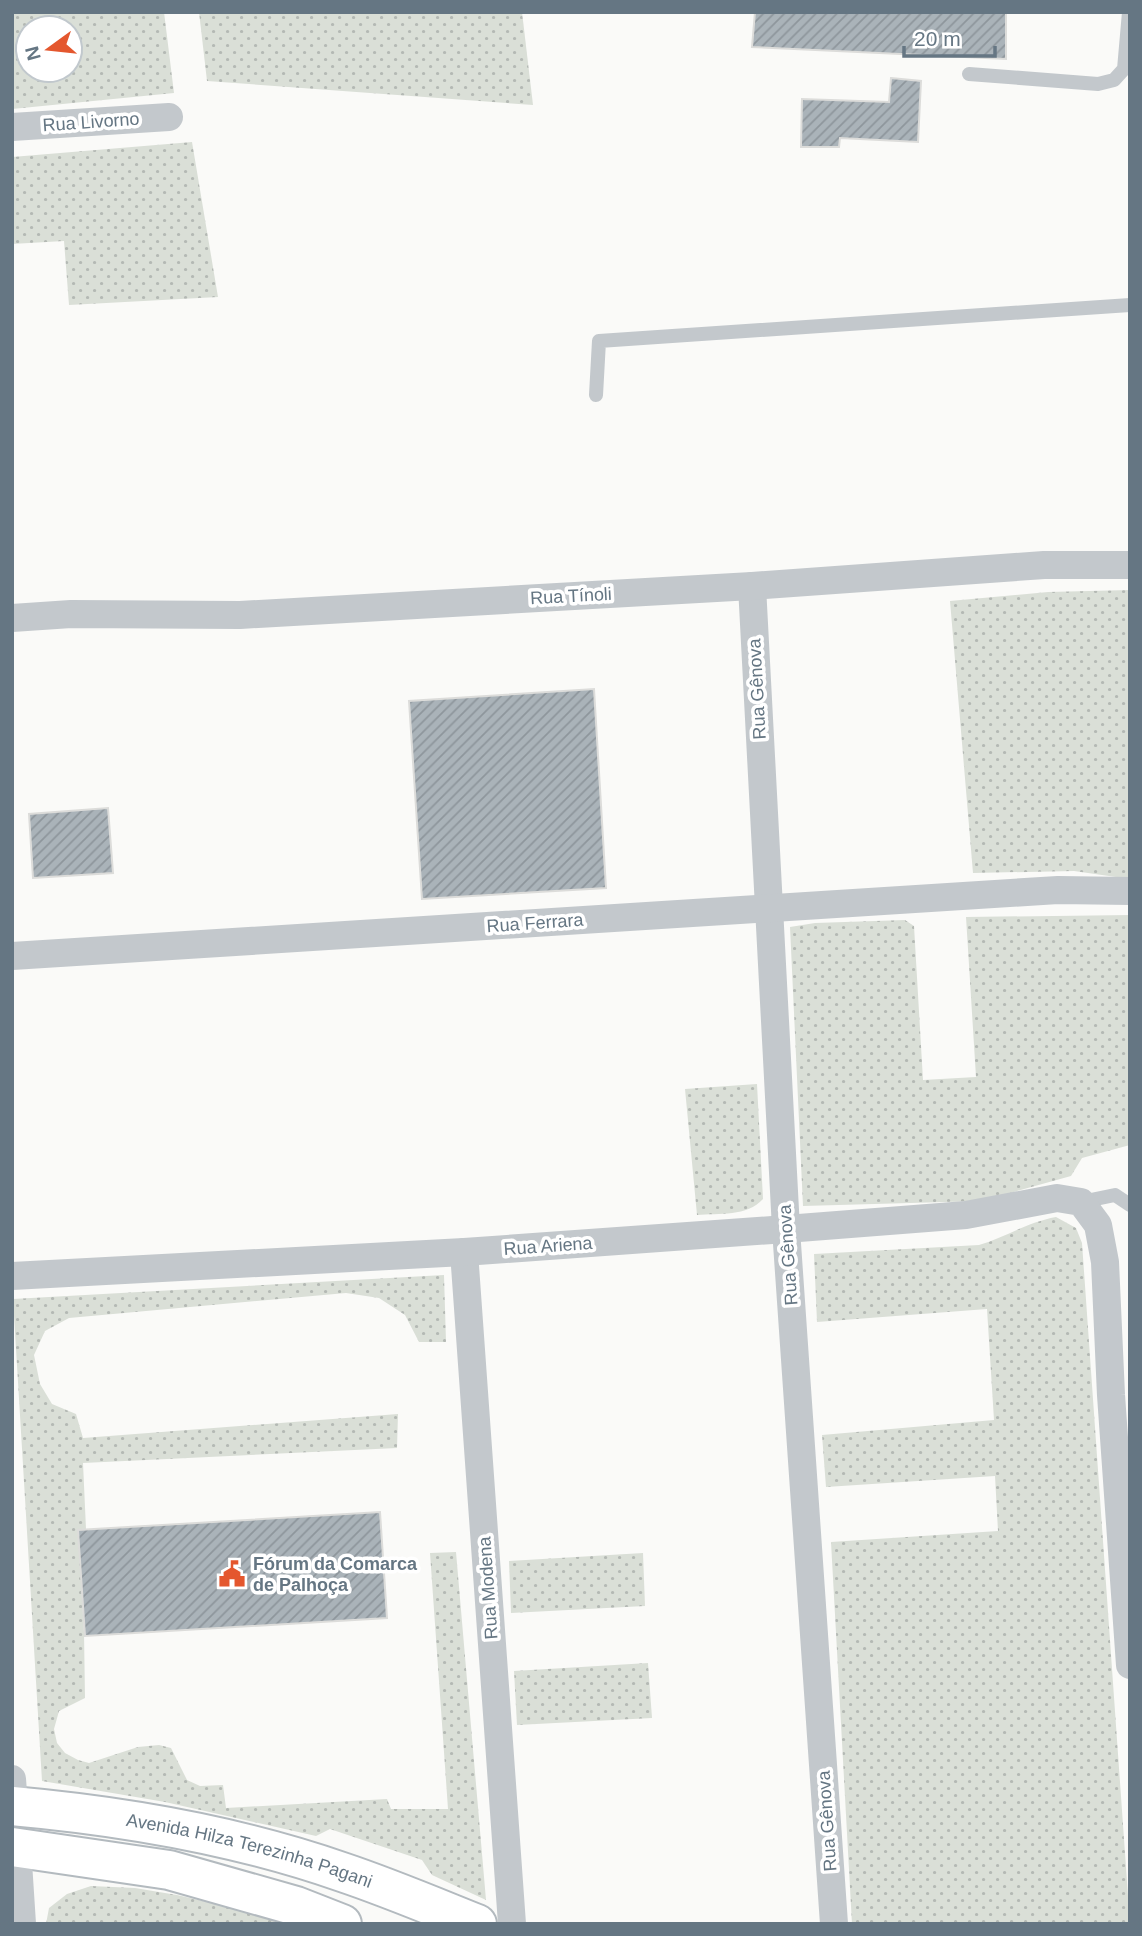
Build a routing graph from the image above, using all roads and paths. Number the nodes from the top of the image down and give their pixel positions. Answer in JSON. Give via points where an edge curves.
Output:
{"nodes":[{"id":1,"x":1129,"y":12,"type":"edge"},
{"id":2,"x":969,"y":74,"type":"dead end"},
{"id":3,"x":169,"y":117,"type":"dead end"},
{"id":4,"x":12,"y":127,"type":"edge"},
{"id":5,"x":1130,"y":305,"type":"edge"},
{"id":6,"x":596,"y":395,"type":"dead end"},
{"id":7,"x":1130,"y":565,"type":"edge"},
{"id":8,"x":751,"y":586,"type":"junction"},
{"id":9,"x":12,"y":618,"type":"edge"},
{"id":10,"x":1130,"y":891,"type":"edge"},
{"id":11,"x":767,"y":908,"type":"junction"},
{"id":12,"x":12,"y":956,"type":"edge"},
{"id":13,"x":1081,"y":1202,"type":"junction"},
{"id":14,"x":1130,"y":1205,"type":"edge"},
{"id":15,"x":786,"y":1229,"type":"junction"},
{"id":16,"x":464,"y":1252,"type":"junction"},
{"id":17,"x":12,"y":1276,"type":"edge"},
{"id":18,"x":1120,"y":1396,"type":"edge"},
{"id":19,"x":1130,"y":1665,"type":"edge"},
{"id":20,"x":13,"y":1797,"type":"edge"},
{"id":21,"x":15,"y":1847,"type":"edge"},
{"id":22,"x":438,"y":1916,"type":"edge"},
{"id":23,"x":22,"y":1924,"type":"edge"},
{"id":24,"x":342,"y":1924,"type":"edge"},
{"id":25,"x":477,"y":1924,"type":"edge"},
{"id":26,"x":512,"y":1924,"type":"edge"},
{"id":27,"x":834,"y":1924,"type":"edge"}],
"edges":[{"from":1,"to":2,"type":"lane","via":[[1124,69],[1114,80],[1098,84]]},
{"from":3,"to":4,"type":"street","name":"Rua Livorno"},
{"from":5,"to":6,"type":"lane","via":[[599,341]]},
{"from":7,"to":8,"type":"street","name":"Rua Tínoli","via":[[1044,565]]},
{"from":8,"to":9,"type":"street","name":"Rua Tínoli","via":[[240,615]]},
{"from":8,"to":11,"type":"street","name":"Rua Gênova"},
{"from":10,"to":11,"type":"street","name":"Rua Ferrara","via":[[1058,890]]},
{"from":11,"to":12,"type":"street","name":"Rua Ferrara"},
{"from":11,"to":15,"type":"street","name":"Rua Gênova"},
{"from":13,"to":14,"type":"lane","via":[[1115,1195]]},
{"from":13,"to":15,"type":"street","name":"Rua Ariena","via":[[1058,1198],[966,1215]]},
{"from":13,"to":18,"type":"street","via":[[1098,1226]]},
{"from":15,"to":16,"type":"street","name":"Rua Ariena"},
{"from":15,"to":27,"type":"street","name":"Rua Gênova"},
{"from":16,"to":17,"type":"street","name":"Rua Ariena"},
{"from":16,"to":26,"type":"street","name":"Rua Modena"},
{"from":18,"to":19,"type":"street"},
{"from":20,"to":21,"type":"main road"},
{"from":20,"to":22,"type":"main road","name":"Avenida Hilza Terezinha Pagani","via":[[262,1847],[344,1872]]},
{"from":21,"to":23,"type":"street"},
{"from":21,"to":24,"type":"main road","name":"Avenida Hilza Terezinha Pagani","via":[[169,1870]]},
{"from":22,"to":25,"type":"main road","name":"Avenida Hilza Terezinha Pagani"}]}
